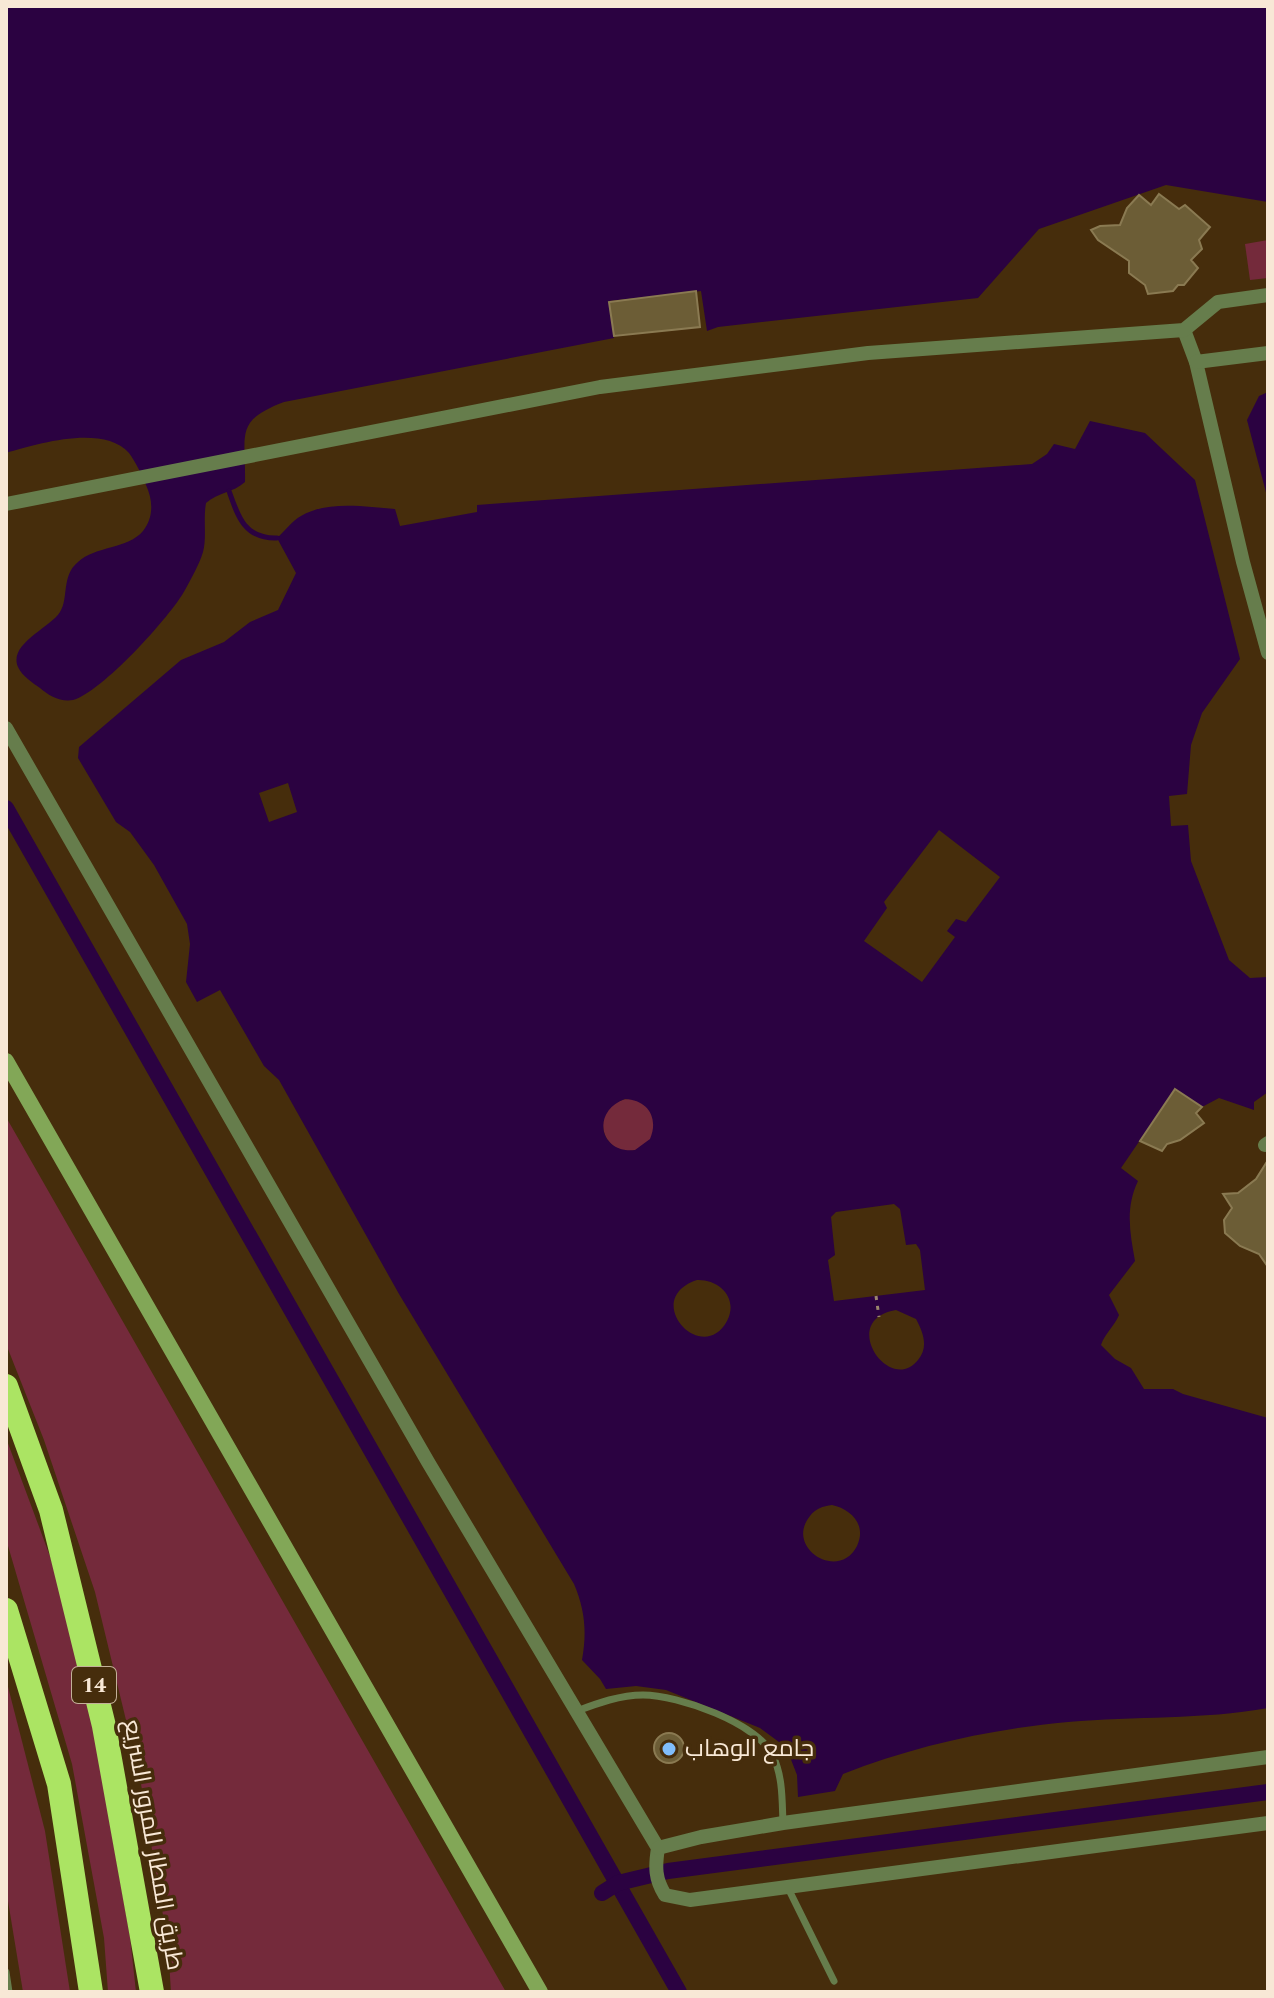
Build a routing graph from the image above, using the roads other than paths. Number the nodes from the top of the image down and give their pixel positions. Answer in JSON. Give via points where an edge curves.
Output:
{"nodes":[{"id":1,"x":1268,"y":295,"type":"edge"},
{"id":2,"x":1184,"y":330,"type":"junction"},
{"id":3,"x":1268,"y":353,"type":"edge"},
{"id":4,"x":1196,"y":362,"type":"junction"},
{"id":5,"x":6,"y":504,"type":"edge"},
{"id":6,"x":1268,"y":653,"type":"edge"},
{"id":7,"x":6,"y":728,"type":"edge"},
{"id":8,"x":6,"y":1061,"type":"edge"},
{"id":9,"x":6,"y":1386,"type":"edge"},
{"id":10,"x":6,"y":1610,"type":"edge"},
{"id":11,"x":576,"y":1711,"type":"junction"},
{"id":12,"x":1268,"y":1757,"type":"edge"},
{"id":13,"x":783,"y":1823,"type":"junction"},
{"id":14,"x":1268,"y":1823,"type":"edge"},
{"id":15,"x":658,"y":1848,"type":"junction"},
{"id":16,"x":787,"y":1886,"type":"junction"},
{"id":17,"x":6,"y":1972,"type":"edge"},
{"id":18,"x":834,"y":1981,"type":"dead end"},
{"id":19,"x":9,"y":1992,"type":"edge"},
{"id":20,"x":91,"y":1992,"type":"edge"},
{"id":21,"x":152,"y":1992,"type":"edge"},
{"id":22,"x":540,"y":1992,"type":"edge"}],
"edges":[{"from":1,"to":2,"type":"street","via":[[1218,302]]},
{"from":2,"to":4,"type":"street"},
{"from":2,"to":5,"type":"street","via":[[868,353],[600,387]]},
{"from":3,"to":4,"type":"street"},
{"from":4,"to":6,"type":"street"},
{"from":7,"to":11,"type":"street"},
{"from":8,"to":22,"type":"street"},
{"from":9,"to":21,"type":"highway","name":"طريق المطار للمرور السريع","number":"14","via":[[51,1510],[104,1726]]},
{"from":10,"to":20,"type":"highway","via":[[59,1784]]},
{"from":11,"to":13,"type":"lane","via":[[610,1699],[663,1696],[742,1727],[773,1754]]},
{"from":11,"to":15,"type":"street"},
{"from":12,"to":13,"type":"street"},
{"from":13,"to":15,"type":"street"},
{"from":14,"to":16,"type":"street"},
{"from":15,"to":16,"type":"street","via":[[657,1883],[665,1895],[690,1900]]},
{"from":16,"to":18,"type":"lane"},
{"from":17,"to":19,"type":"lane"}]}
